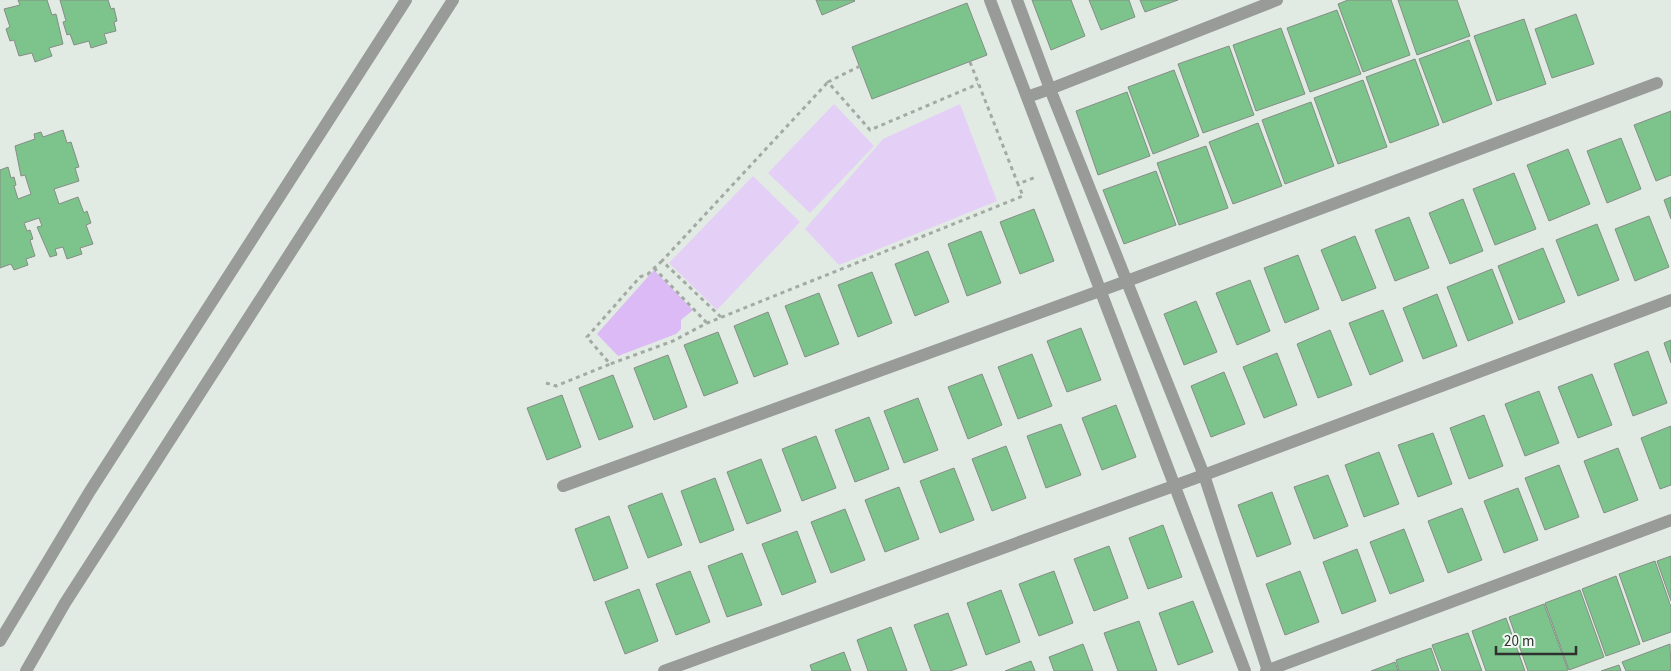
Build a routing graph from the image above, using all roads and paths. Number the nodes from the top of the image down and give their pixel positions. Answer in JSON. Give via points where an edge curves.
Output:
{"nodes":[{"id":1,"x":406,"y":0,"type":"edge"},
{"id":2,"x":453,"y":0,"type":"edge"},
{"id":3,"x":990,"y":0,"type":"edge"},
{"id":4,"x":1017,"y":0,"type":"edge"},
{"id":5,"x":1277,"y":0,"type":"edge"},
{"id":6,"x":970,"y":62,"type":"dead end"},
{"id":7,"x":860,"y":66,"type":"dead end"},
{"id":8,"x":828,"y":82,"type":"junction"},
{"id":9,"x":1657,"y":83,"type":"dead end"},
{"id":10,"x":978,"y":84,"type":"junction"},
{"id":11,"x":1050,"y":89,"type":"junction"},
{"id":12,"x":1027,"y":96,"type":"junction"},
{"id":13,"x":1055,"y":169,"type":"junction"},
{"id":14,"x":1018,"y":184,"type":"junction"},
{"id":15,"x":662,"y":261,"type":"junction"},
{"id":16,"x":654,"y":268,"type":"junction"},
{"id":17,"x":1127,"y":281,"type":"junction"},
{"id":18,"x":1101,"y":289,"type":"junction"},
{"id":19,"x":1671,"y":300,"type":"edge"},
{"id":20,"x":721,"y":317,"type":"junction"},
{"id":21,"x":707,"y":323,"type":"junction"},
{"id":22,"x":610,"y":364,"type":"junction"},
{"id":23,"x":546,"y":383,"type":"dead end"},
{"id":24,"x":1204,"y":475,"type":"junction"},
{"id":25,"x":1176,"y":485,"type":"junction"},
{"id":26,"x":563,"y":486,"type":"dead end"},
{"id":27,"x":1671,"y":520,"type":"edge"},
{"id":28,"x":0,"y":642,"type":"edge"},
{"id":29,"x":26,"y":671,"type":"edge"},
{"id":30,"x":664,"y":671,"type":"edge"},
{"id":31,"x":1245,"y":671,"type":"edge"},
{"id":32,"x":1267,"y":671,"type":"edge"}],
"edges":[{"from":1,"to":28,"type":"street","via":[[90,491]]},
{"from":2,"to":29,"type":"street","via":[[65,604]]},
{"from":3,"to":12,"type":"street"},
{"from":4,"to":11,"type":"street"},
{"from":5,"to":11,"type":"street"},
{"from":6,"to":10,"type":"path"},
{"from":7,"to":8,"type":"path"},
{"from":8,"to":10,"type":"path","via":[[870,130]]},
{"from":8,"to":15,"type":"path"},
{"from":9,"to":17,"type":"street"},
{"from":10,"to":14,"type":"path"},
{"from":11,"to":12,"type":"street"},
{"from":11,"to":17,"type":"street"},
{"from":12,"to":13,"type":"street"},
{"from":13,"to":14,"type":"path"},
{"from":13,"to":18,"type":"street"},
{"from":14,"to":20,"type":"path","via":[[1023,196]]},
{"from":15,"to":16,"type":"path"},
{"from":15,"to":20,"type":"path"},
{"from":16,"to":21,"type":"path"},
{"from":16,"to":22,"type":"path","via":[[640,277],[587,337]]},
{"from":17,"to":18,"type":"street"},
{"from":17,"to":24,"type":"street"},
{"from":18,"to":25,"type":"street"},
{"from":18,"to":26,"type":"street"},
{"from":19,"to":24,"type":"street"},
{"from":20,"to":21,"type":"path"},
{"from":21,"to":22,"type":"path","via":[[673,341]]},
{"from":22,"to":23,"type":"path","via":[[556,386]]},
{"from":24,"to":25,"type":"street"},
{"from":24,"to":32,"type":"street"},
{"from":25,"to":30,"type":"street"},
{"from":25,"to":31,"type":"street"},
{"from":27,"to":32,"type":"street"}]}
